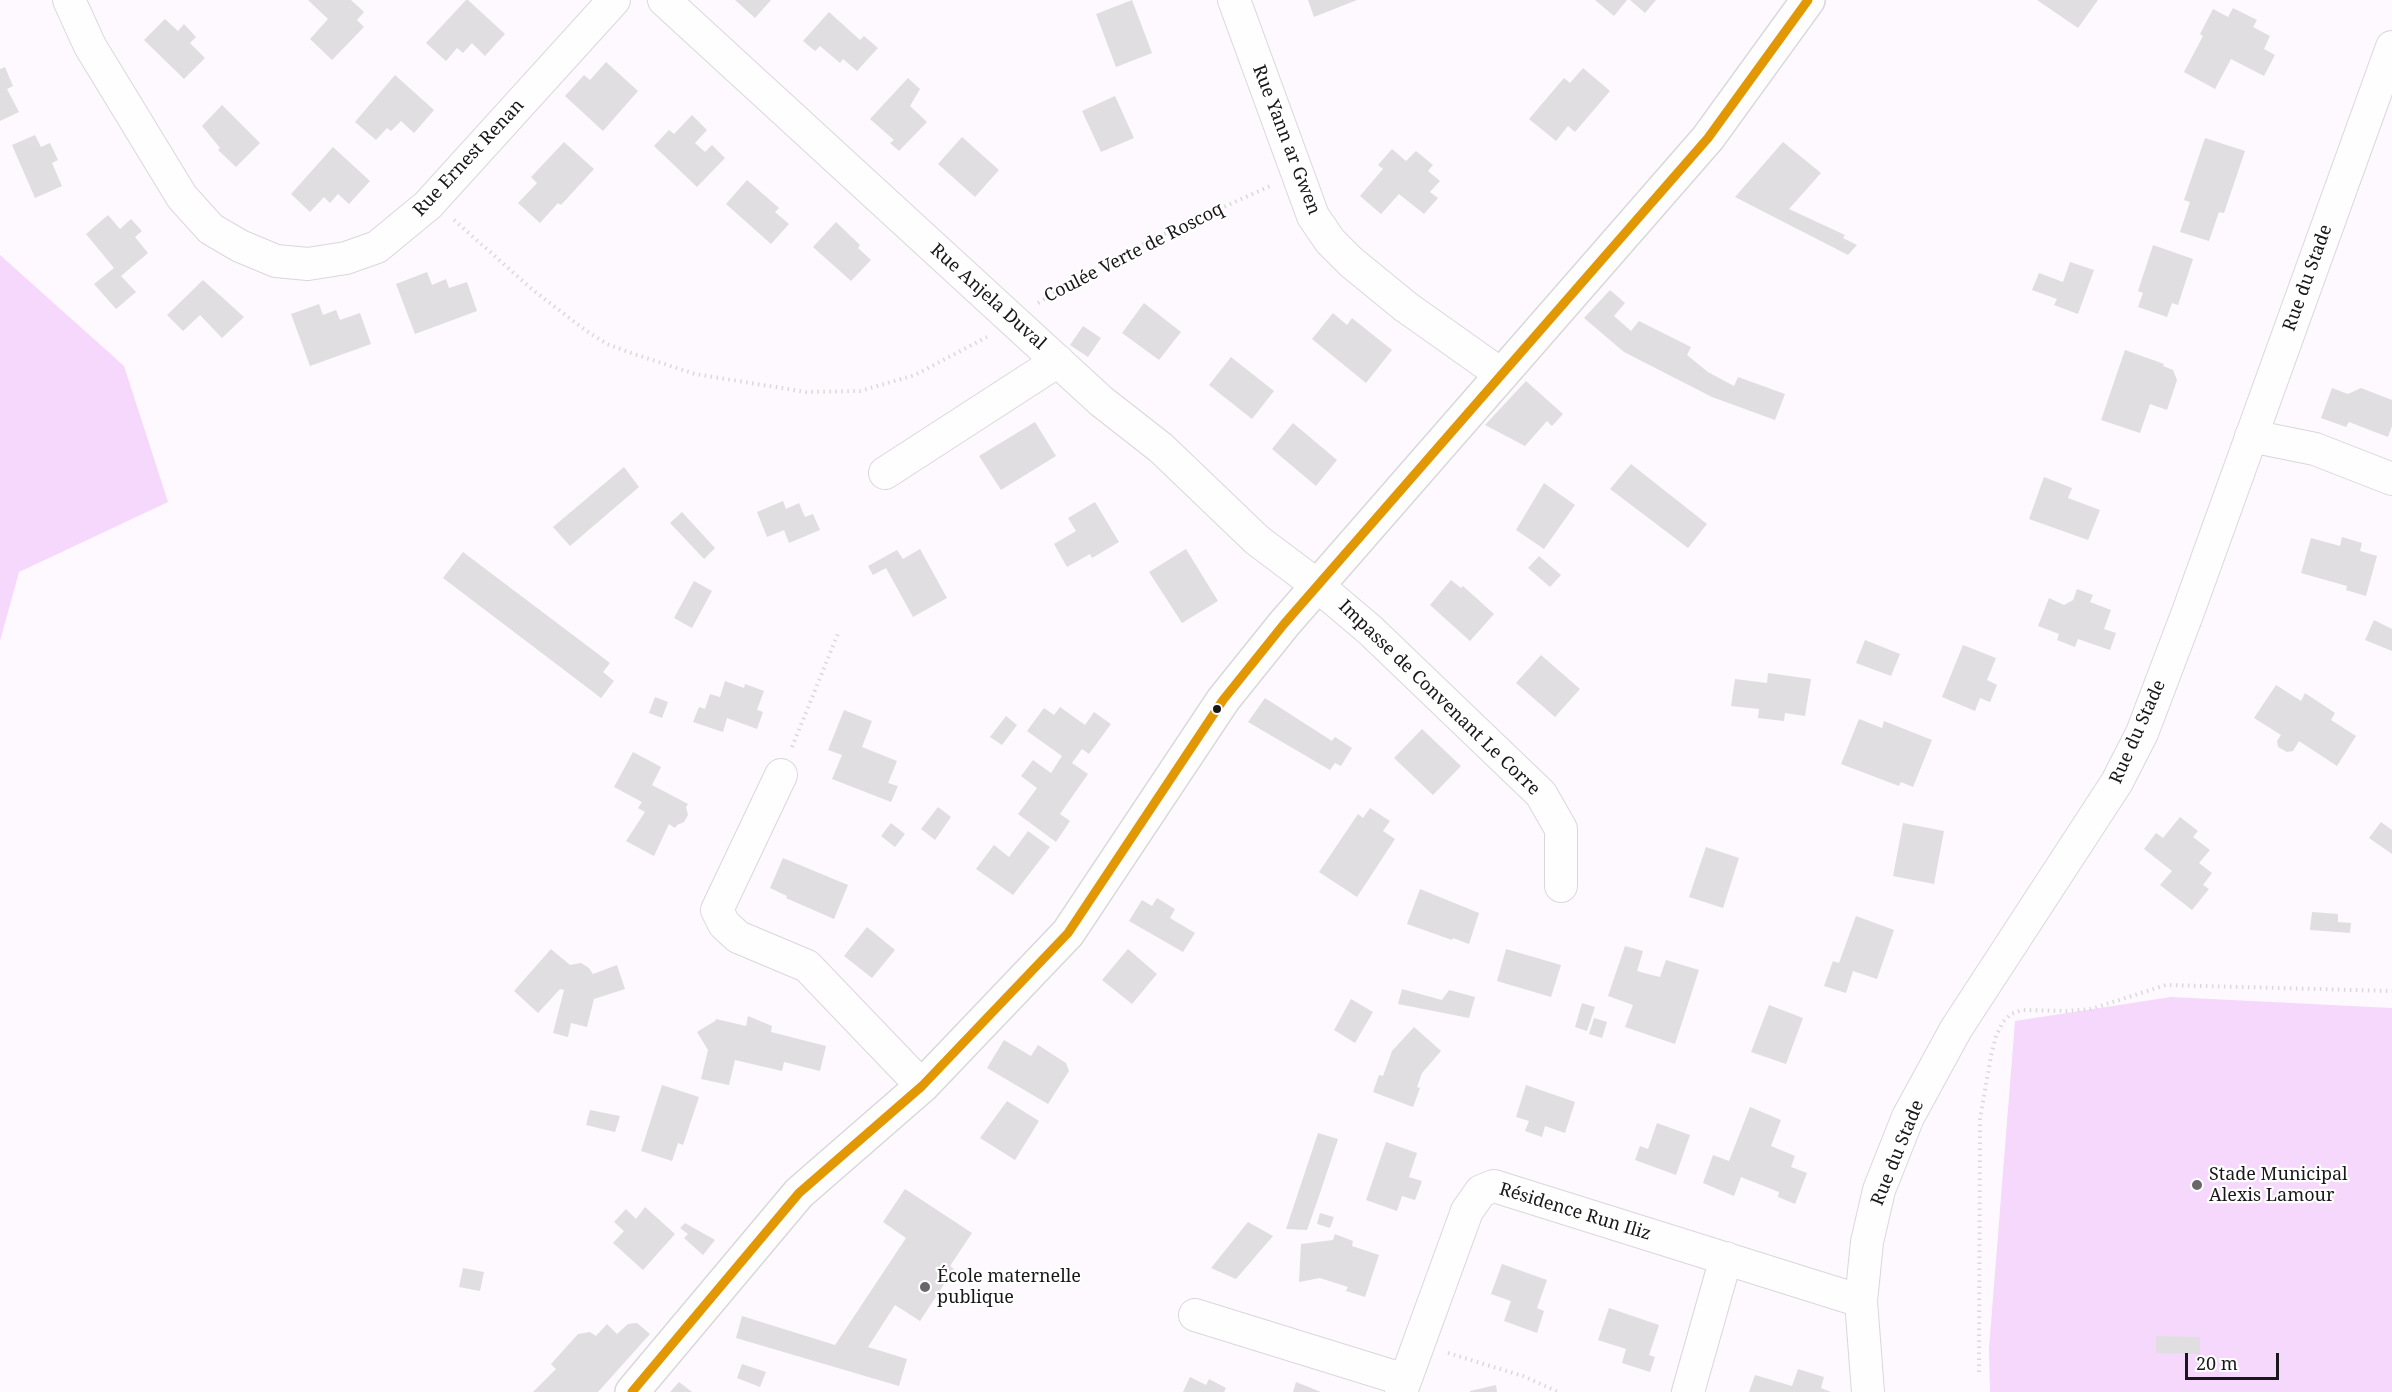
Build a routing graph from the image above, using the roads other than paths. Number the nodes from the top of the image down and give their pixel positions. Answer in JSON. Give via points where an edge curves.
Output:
{"nodes":[{"id":1,"x":69,"y":0,"type":"edge"},
{"id":2,"x":614,"y":0,"type":"edge"},
{"id":3,"x":664,"y":0,"type":"edge"},
{"id":4,"x":1234,"y":0,"type":"edge"},
{"id":5,"x":1808,"y":0,"type":"edge"},
{"id":6,"x":2392,"y":47,"type":"edge"},
{"id":7,"x":1058,"y":362,"type":"junction"},
{"id":8,"x":1502,"y":375,"type":"junction"},
{"id":9,"x":2251,"y":436,"type":"junction"},
{"id":10,"x":885,"y":473,"type":"dead end"},
{"id":11,"x":2392,"y":479,"type":"edge"},
{"id":12,"x":1318,"y":586,"type":"junction"},
{"id":13,"x":781,"y":775,"type":"road end"},
{"id":14,"x":1561,"y":886,"type":"dead end"},
{"id":15,"x":922,"y":1086,"type":"junction"},
{"id":16,"x":1726,"y":1258,"type":"junction"},
{"id":17,"x":1861,"y":1301,"type":"junction"},
{"id":18,"x":1196,"y":1315,"type":"dead end"},
{"id":19,"x":1403,"y":1386,"type":"edge"},
{"id":20,"x":632,"y":1392,"type":"edge"},
{"id":21,"x":1688,"y":1392,"type":"edge"},
{"id":22,"x":1868,"y":1392,"type":"edge"}],
"edges":[{"from":1,"to":2,"type":"street","name":"Rue Ernest Renan","via":[[90,46],[182,197],[211,229],[240,246],[276,261],[308,264],[377,248],[432,200]]},
{"from":3,"to":7,"type":"street","name":"Rue Anjela Duval"},
{"from":4,"to":8,"type":"street","name":"Rue Yann ar Gwen","via":[[1314,216],[1330,241],[1406,307]]},
{"from":5,"to":8,"type":"main road","via":[[1708,138]]},
{"from":6,"to":9,"type":"street","name":"Rue du Stade"},
{"from":7,"to":10,"type":"street"},
{"from":7,"to":12,"type":"street","name":"Rue Anjela Duval","via":[[1161,448],[1257,540]]},
{"from":8,"to":12,"type":"main road"},
{"from":9,"to":11,"type":"street","via":[[2315,449]]},
{"from":9,"to":17,"type":"street","name":"Rue du Stade","via":[[2142,733],[2117,783],[1956,1029],[1908,1117],[1879,1190],[1867,1242]]},
{"from":12,"to":14,"type":"street","name":"Impasse de Convenant Le Corre","via":[[1390,649],[1541,794],[1561,829]]},
{"from":12,"to":15,"type":"main road","via":[[1223,700],[1068,933]]},
{"from":13,"to":15,"type":"street","via":[[717,910],[724,924],[738,937],[807,966]]},
{"from":15,"to":20,"type":"main road","via":[[799,1193]]},
{"from":16,"to":17,"type":"street","name":"Résidence Run Iliz"},
{"from":16,"to":19,"type":"street","name":"Résidence Run Iliz","via":[[1494,1186],[1481,1191],[1467,1211]]},
{"from":16,"to":21,"type":"street"},
{"from":17,"to":22,"type":"street","name":"Rue du Stade"},
{"from":18,"to":19,"type":"street","name":"Résidence Run Iliz"}]}
